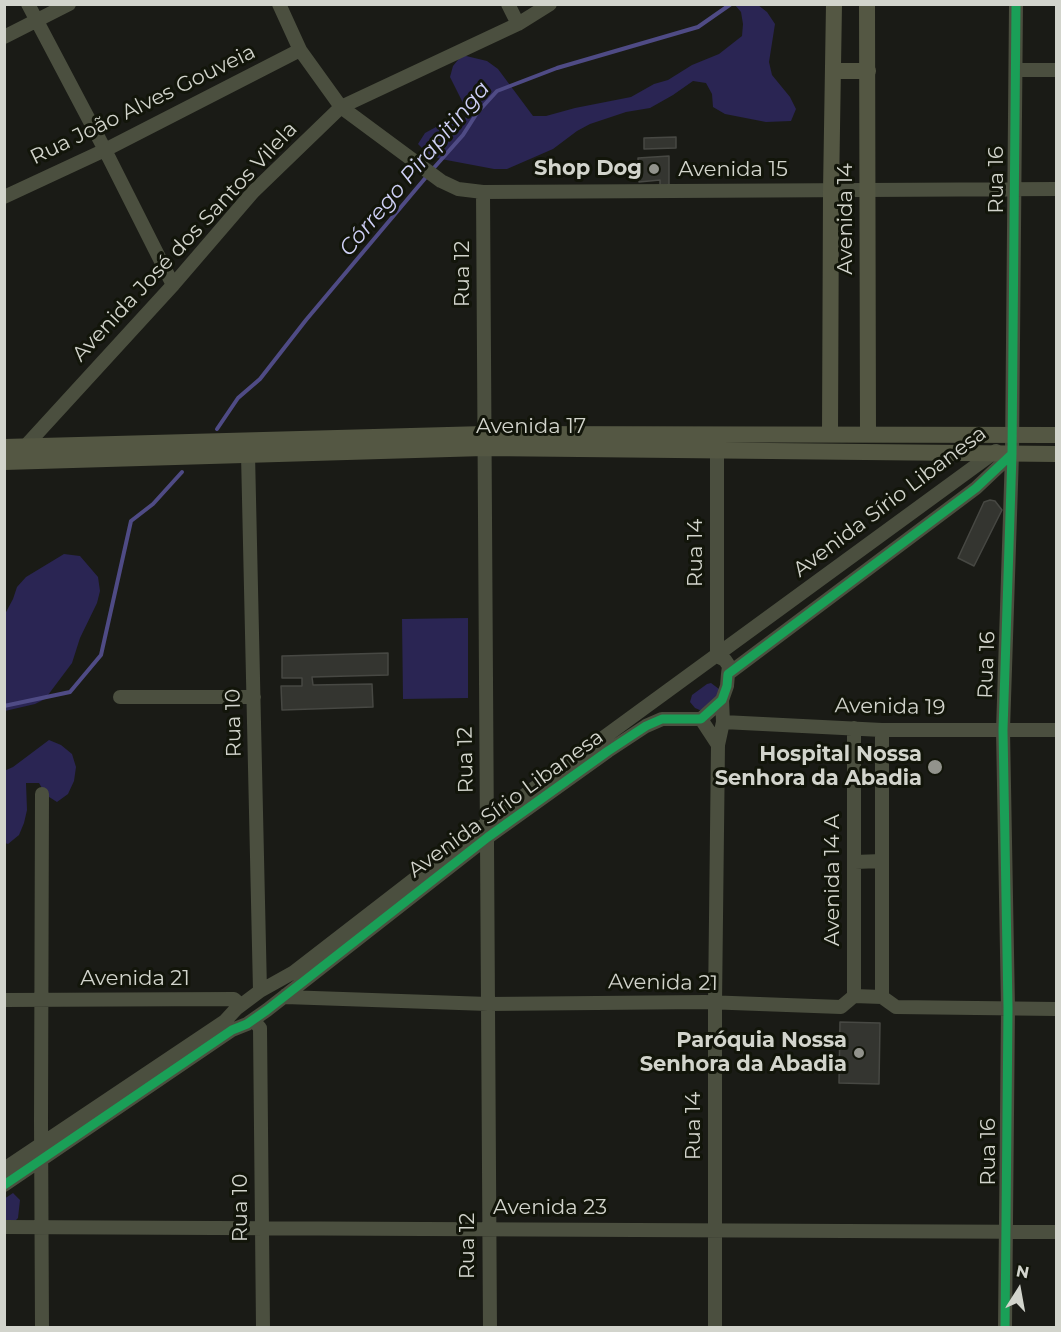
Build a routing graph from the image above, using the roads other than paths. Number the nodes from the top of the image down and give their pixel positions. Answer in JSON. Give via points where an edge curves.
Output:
{"nodes":[{"id":1,"x":28,"y":4,"type":"edge"},
{"id":2,"x":69,"y":4,"type":"edge"},
{"id":3,"x":279,"y":4,"type":"edge"},
{"id":4,"x":508,"y":4,"type":"edge"},
{"id":5,"x":550,"y":4,"type":"edge"},
{"id":6,"x":834,"y":4,"type":"edge"},
{"id":7,"x":867,"y":4,"type":"edge"},
{"id":8,"x":1016,"y":4,"type":"edge"},
{"id":9,"x":36,"y":22,"type":"junction"},
{"id":10,"x":518,"y":24,"type":"junction"},
{"id":11,"x":4,"y":37,"type":"edge"},
{"id":12,"x":300,"y":50,"type":"junction"},
{"id":13,"x":1016,"y":70,"type":"junction"},
{"id":14,"x":1056,"y":70,"type":"edge"},
{"id":15,"x":833,"y":71,"type":"junction"},
{"id":16,"x":868,"y":71,"type":"junction"},
{"id":17,"x":341,"y":107,"type":"junction"},
{"id":18,"x":105,"y":150,"type":"junction"},
{"id":19,"x":1015,"y":189,"type":"junction"},
{"id":20,"x":1056,"y":189,"type":"edge"},
{"id":21,"x":831,"y":191,"type":"junction"},
{"id":22,"x":483,"y":192,"type":"junction"},
{"id":23,"x":869,"y":192,"type":"junction"},
{"id":24,"x":4,"y":197,"type":"edge"},
{"id":25,"x":173,"y":285,"type":"junction"},
{"id":26,"x":830,"y":434,"type":"junction"},
{"id":27,"x":868,"y":434,"type":"junction"},
{"id":28,"x":1012,"y":435,"type":"junction"},
{"id":29,"x":1056,"y":435,"type":"edge"},
{"id":30,"x":484,"y":441,"type":"junction"},
{"id":31,"x":26,"y":446,"type":"junction"},
{"id":32,"x":246,"y":448,"type":"junction"},
{"id":33,"x":717,"y":451,"type":"junction"},
{"id":34,"x":994,"y":452,"type":"junction"},
{"id":35,"x":1012,"y":454,"type":"junction"},
{"id":36,"x":1056,"y":454,"type":"edge"},
{"id":37,"x":5,"y":459,"type":"edge"},
{"id":38,"x":717,"y":656,"type":"junction"},
{"id":39,"x":728,"y":674,"type":"junction"},
{"id":40,"x":667,"y":692,"type":"junction"},
{"id":41,"x":120,"y":697,"type":"dead end"},
{"id":42,"x":254,"y":697,"type":"junction"},
{"id":43,"x":722,"y":700,"type":"junction"},
{"id":44,"x":676,"y":719,"type":"junction"},
{"id":45,"x":701,"y":719,"type":"junction"},
{"id":46,"x":723,"y":722,"type":"junction"},
{"id":47,"x":854,"y":728,"type":"junction"},
{"id":48,"x":882,"y":729,"type":"junction"},
{"id":49,"x":1003,"y":730,"type":"junction"},
{"id":50,"x":1056,"y":730,"type":"edge"},
{"id":51,"x":718,"y":745,"type":"junction"},
{"id":52,"x":42,"y":794,"type":"dead end"},
{"id":53,"x":488,"y":822,"type":"junction"},
{"id":54,"x":488,"y":837,"type":"junction"},
{"id":55,"x":882,"y":861,"type":"junction"},
{"id":56,"x":855,"y":862,"type":"junction"},
{"id":57,"x":275,"y":982,"type":"junction"},
{"id":58,"x":260,"y":991,"type":"junction"},
{"id":59,"x":854,"y":996,"type":"junction"},
{"id":60,"x":285,"y":997,"type":"junction"},
{"id":61,"x":882,"y":997,"type":"junction"},
{"id":62,"x":4,"y":1000,"type":"edge"},
{"id":63,"x":42,"y":1000,"type":"junction"},
{"id":64,"x":488,"y":1004,"type":"junction"},
{"id":65,"x":715,"y":1004,"type":"junction"},
{"id":66,"x":241,"y":1005,"type":"junction"},
{"id":67,"x":1008,"y":1008,"type":"junction"},
{"id":68,"x":1056,"y":1009,"type":"edge"},
{"id":69,"x":253,"y":1020,"type":"junction"},
{"id":70,"x":41,"y":1151,"type":"junction"},
{"id":71,"x":4,"y":1169,"type":"edge"},
{"id":72,"x":4,"y":1185,"type":"edge"},
{"id":73,"x":42,"y":1226,"type":"junction"},
{"id":74,"x":4,"y":1227,"type":"edge"},
{"id":75,"x":262,"y":1227,"type":"junction"},
{"id":76,"x":489,"y":1229,"type":"junction"},
{"id":77,"x":715,"y":1230,"type":"junction"},
{"id":78,"x":1006,"y":1231,"type":"junction"},
{"id":79,"x":1056,"y":1232,"type":"edge"},
{"id":80,"x":42,"y":1328,"type":"edge"},
{"id":81,"x":263,"y":1328,"type":"edge"},
{"id":82,"x":489,"y":1328,"type":"edge"},
{"id":83,"x":715,"y":1328,"type":"edge"},
{"id":84,"x":1005,"y":1328,"type":"edge"}],
"edges":[{"from":1,"to":9,"type":"street"},
{"from":2,"to":9,"type":"street"},
{"from":3,"to":12,"type":"street","name":"Avenida 15"},
{"from":4,"to":10,"type":"street"},
{"from":5,"to":10,"type":"street","name":"Avenida José dos Santos Vilela"},
{"from":6,"to":15,"type":"main road","name":"Avenida 14"},
{"from":7,"to":16,"type":"main road","name":"Avenida 14"},
{"from":8,"to":13,"type":"street","name":"Rua 16"},
{"from":9,"to":11,"type":"street"},
{"from":9,"to":18,"type":"street"},
{"from":10,"to":17,"type":"street","name":"Avenida José dos Santos Vilela"},
{"from":12,"to":17,"type":"street","name":"Avenida 15"},
{"from":12,"to":18,"type":"street","name":"Rua João Alves Gouveia"},
{"from":13,"to":14,"type":"street"},
{"from":13,"to":19,"type":"street","name":"Rua 16"},
{"from":15,"to":16,"type":"main road"},
{"from":15,"to":21,"type":"main road","name":"Avenida 14"},
{"from":16,"to":23,"type":"main road","name":"Avenida 14"},
{"from":17,"to":22,"type":"street","name":"Avenida 15","via":[[441,181],[458,189]]},
{"from":17,"to":25,"type":"street","name":"Avenida José dos Santos Vilela","via":[[254,192]]},
{"from":18,"to":24,"type":"street","name":"Rua João Alves Gouveia"},
{"from":18,"to":25,"type":"street"},
{"from":19,"to":20,"type":"street","name":"Avenida 15"},
{"from":19,"to":23,"type":"street","name":"Avenida 15"},
{"from":19,"to":28,"type":"street","name":"Rua 16"},
{"from":21,"to":22,"type":"street","name":"Avenida 15"},
{"from":21,"to":23,"type":"street","name":"Avenida 15"},
{"from":21,"to":26,"type":"main road","name":"Avenida 14"},
{"from":22,"to":30,"type":"street","name":"Rua 12"},
{"from":23,"to":27,"type":"main road","name":"Avenida 14"},
{"from":25,"to":31,"type":"street","name":"Avenida José dos Santos Vilela"},
{"from":26,"to":27,"type":"main road","name":"Avenida 17"},
{"from":26,"to":30,"type":"main road","name":"Avenida 17"},
{"from":27,"to":28,"type":"main road","name":"Avenida 17"},
{"from":28,"to":29,"type":"main road","name":"Avenida 17"},
{"from":28,"to":34,"type":"street","name":"Avenida Sírio Libanesa"},
{"from":28,"to":35,"type":"street","name":"Rua 16"},
{"from":30,"to":32,"type":"main road","name":"Avenida 17"},
{"from":30,"to":33,"type":"main road","name":"Avenida 17"},
{"from":30,"to":53,"type":"street","name":"Rua 12"},
{"from":31,"to":32,"type":"main road","name":"Avenida 17"},
{"from":31,"to":37,"type":"main road","name":"Avenida 17"},
{"from":32,"to":37,"type":"main road","name":"Avenida 17"},
{"from":32,"to":42,"type":"street","name":"Rua 10"},
{"from":33,"to":34,"type":"main road","name":"Avenida 17"},
{"from":33,"to":38,"type":"street","name":"Rua 14"},
{"from":34,"to":35,"type":"main road","name":"Avenida 17"},
{"from":34,"to":38,"type":"street","name":"Avenida Sírio Libanesa"},
{"from":35,"to":36,"type":"main road","name":"Avenida 17"},
{"from":35,"to":39,"type":"street","name":"Avenida Sírio Libanesa","via":[[976,489]]},
{"from":35,"to":49,"type":"street","name":"Rua 16"},
{"from":38,"to":39,"type":"street","via":[[729,666]]},
{"from":38,"to":40,"type":"street","name":"Avenida Sírio Libanesa"},
{"from":39,"to":43,"type":"street"},
{"from":40,"to":44,"type":"street","via":[[663,704]]},
{"from":40,"to":53,"type":"street","name":"Avenida Sírio Libanesa"},
{"from":41,"to":42,"type":"street"},
{"from":42,"to":58,"type":"street","name":"Rua 10"},
{"from":43,"to":45,"type":"street"},
{"from":43,"to":46,"type":"street","name":"Rua 14"},
{"from":44,"to":45,"type":"street","name":"Avenida Sírio Libanesa"},
{"from":44,"to":54,"type":"street","name":"Avenida Sírio Libanesa","via":[[662,719],[646,726]]},
{"from":45,"to":51,"type":"street"},
{"from":46,"to":47,"type":"street","name":"Avenida 19"},
{"from":46,"to":51,"type":"street","name":"Rua 14"},
{"from":47,"to":48,"type":"street","name":"Avenida 19"},
{"from":47,"to":56,"type":"street","name":"Avenida 14 A"},
{"from":48,"to":49,"type":"street","name":"Avenida 19"},
{"from":48,"to":55,"type":"street"},
{"from":49,"to":50,"type":"street","name":"Avenida 19"},
{"from":49,"to":67,"type":"street","name":"Rua 16"},
{"from":51,"to":65,"type":"street","name":"Rua 14"},
{"from":52,"to":63,"type":"street"},
{"from":53,"to":54,"type":"street","name":"Rua 12"},
{"from":53,"to":57,"type":"street","name":"Avenida Sírio Libanesa","via":[[294,972]]},
{"from":54,"to":60,"type":"street","name":"Avenida Sírio Libanesa"},
{"from":54,"to":64,"type":"street","name":"Rua 12"},
{"from":55,"to":56,"type":"street"},
{"from":55,"to":61,"type":"street"},
{"from":56,"to":59,"type":"street","name":"Avenida 14 A"},
{"from":57,"to":58,"type":"street","name":"Avenida Sírio Libanesa"},
{"from":57,"to":60,"type":"street","via":[[285,986]]},
{"from":58,"to":66,"type":"street","name":"Avenida Sírio Libanesa"},
{"from":59,"to":61,"type":"street","name":"Avenida 21"},
{"from":59,"to":65,"type":"street","name":"Avenida 21","via":[[841,1006]]},
{"from":60,"to":64,"type":"street","name":"Avenida 21"},
{"from":60,"to":69,"type":"street","name":"Avenida Sírio Libanesa"},
{"from":61,"to":67,"type":"street","name":"Avenida 21","via":[[896,1007]]},
{"from":62,"to":63,"type":"street","name":"Avenida 21"},
{"from":63,"to":66,"type":"street","name":"Avenida 21","via":[[234,999]]},
{"from":63,"to":70,"type":"street"},
{"from":64,"to":65,"type":"street","name":"Avenida 21"},
{"from":64,"to":76,"type":"street","name":"Rua 12"},
{"from":65,"to":77,"type":"street","name":"Rua 14"},
{"from":66,"to":69,"type":"street","via":[[243,1016]]},
{"from":66,"to":70,"type":"street","name":"Avenida Sírio Libanesa","via":[[225,1021]]},
{"from":67,"to":68,"type":"street","name":"Avenida 21"},
{"from":67,"to":78,"type":"street","name":"Rua 16"},
{"from":69,"to":70,"type":"street","name":"Avenida Sírio Libanesa","via":[[231,1030]]},
{"from":69,"to":75,"type":"street","name":"Rua 10","via":[[260,1028]]},
{"from":70,"to":71,"type":"street","name":"Avenida Sírio Libanesa"},
{"from":70,"to":72,"type":"street","name":"Avenida Sírio Libanesa"},
{"from":70,"to":73,"type":"street"},
{"from":73,"to":74,"type":"street","name":"Avenida 23"},
{"from":73,"to":75,"type":"street","name":"Avenida 23"},
{"from":73,"to":80,"type":"street"},
{"from":75,"to":76,"type":"street","name":"Avenida 23"},
{"from":75,"to":81,"type":"street","name":"Rua 10"},
{"from":76,"to":77,"type":"street","name":"Avenida 23"},
{"from":76,"to":82,"type":"street","name":"Rua 12"},
{"from":77,"to":78,"type":"street","name":"Avenida 23"},
{"from":77,"to":83,"type":"street","name":"Rua 14"},
{"from":78,"to":79,"type":"street","name":"Avenida 23"},
{"from":78,"to":84,"type":"street","name":"Rua 16"}]}
